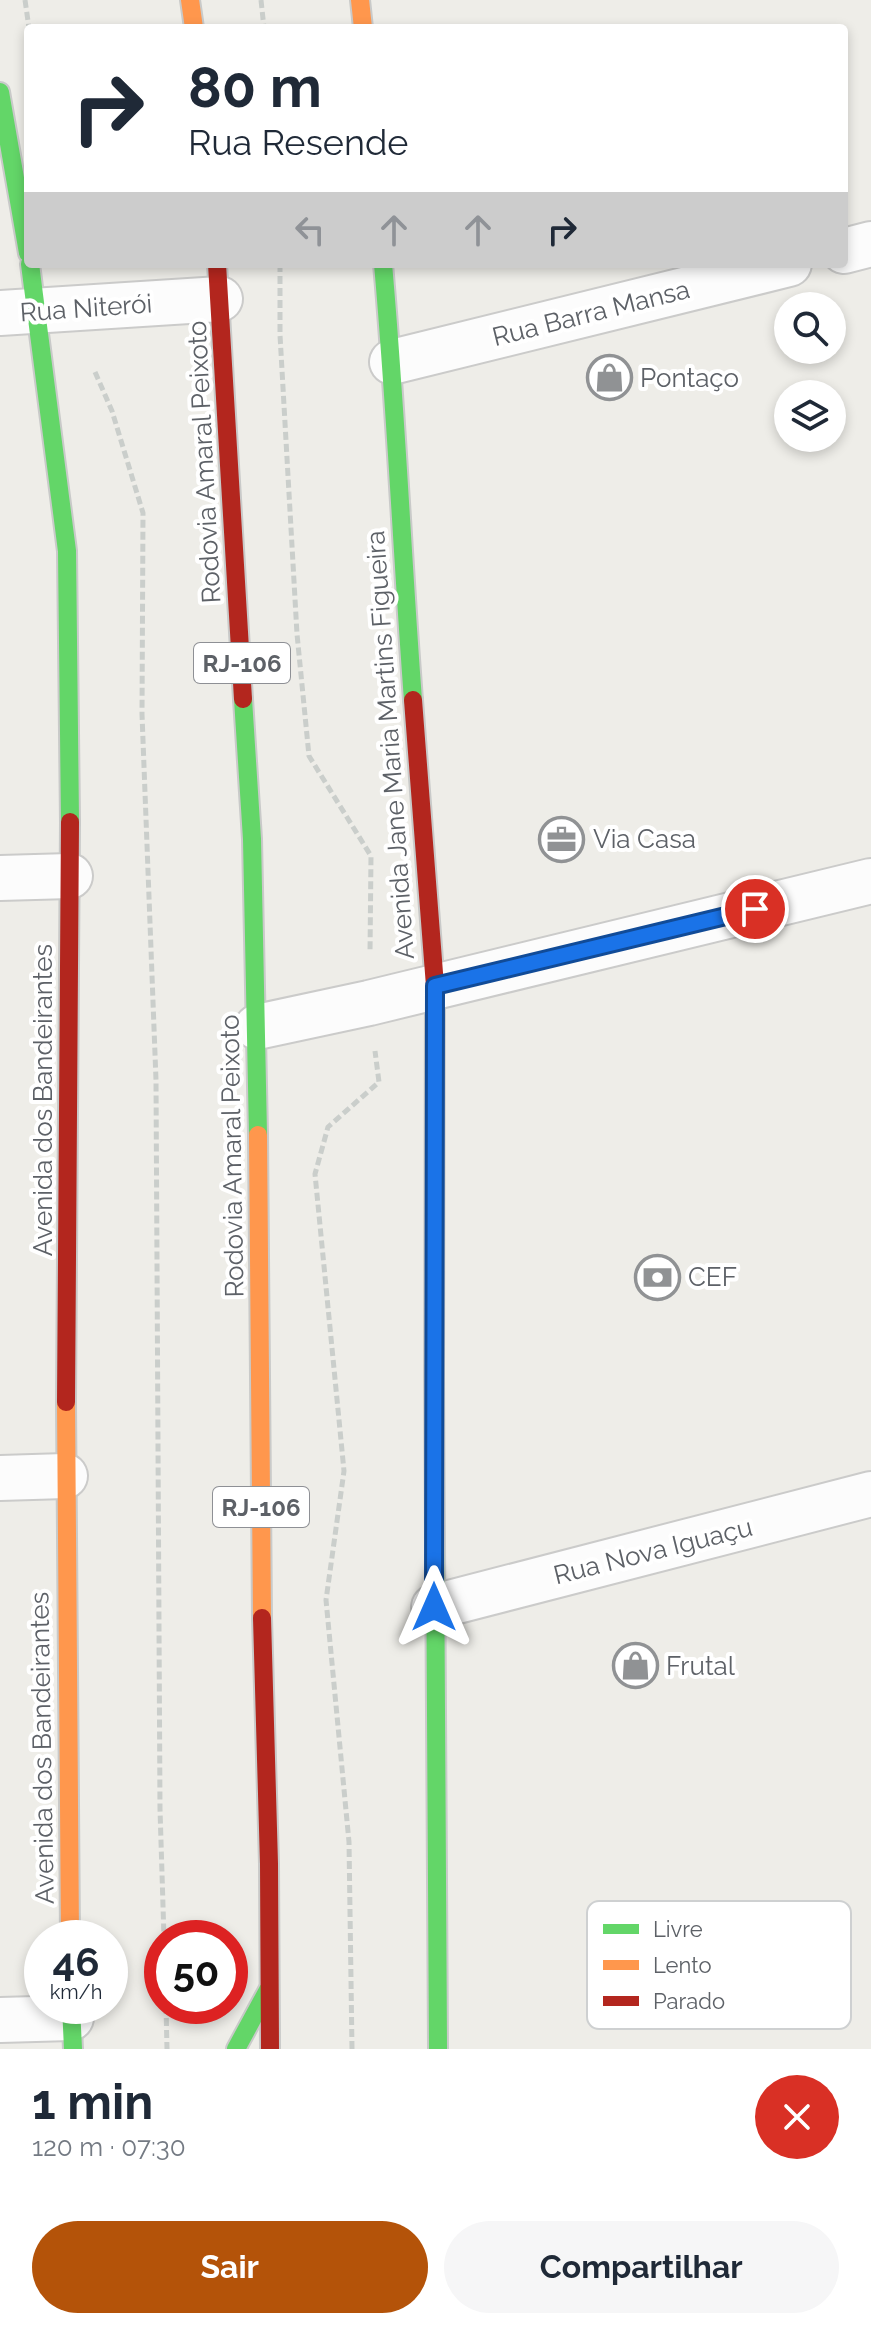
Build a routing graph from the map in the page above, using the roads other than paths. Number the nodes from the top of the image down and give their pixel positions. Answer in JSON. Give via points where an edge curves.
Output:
{"nodes":[{"id":1,"x":190,"y":0,"type":"edge"},
{"id":2,"x":360,"y":0,"type":"edge"},
{"id":3,"x":193,"y":24,"type":"edge"},
{"id":4,"x":363,"y":24,"type":"edge"},
{"id":5,"x":0,"y":92,"type":"edge"},
{"id":6,"x":24,"y":230,"type":"edge"},
{"id":7,"x":871,"y":244,"type":"edge"},
{"id":8,"x":848,"y":250,"type":"edge"},
{"id":9,"x":30,"y":268,"type":"edge"},
{"id":10,"x":383,"y":268,"type":"edge"},
{"id":11,"x":773,"y":268,"type":"edge"},
{"id":12,"x":219,"y":282,"type":"edge"},
{"id":13,"x":30,"y":300,"type":"edge"},
{"id":14,"x":392,"y":362,"type":"junction"},
{"id":15,"x":70,"y":876,"type":"junction"},
{"id":16,"x":0,"y":878,"type":"edge"},
{"id":17,"x":871,"y":881,"type":"edge"},
{"id":18,"x":435,"y":986,"type":"junction"},
{"id":19,"x":257,"y":1027,"type":"junction"},
{"id":20,"x":65,"y":1476,"type":"junction"},
{"id":21,"x":0,"y":1478,"type":"edge"},
{"id":22,"x":871,"y":1494,"type":"edge"},
{"id":23,"x":434,"y":1607,"type":"junction"},
{"id":24,"x":70,"y":1920,"type":"edge"},
{"id":25,"x":269,"y":1988,"type":"junction"},
{"id":26,"x":0,"y":2020,"type":"edge"},
{"id":27,"x":24,"y":2021,"type":"edge"},
{"id":28,"x":236,"y":2049,"type":"edge"},
{"id":29,"x":270,"y":2049,"type":"edge"},
{"id":30,"x":438,"y":2049,"type":"edge"}],
"edges":[{"from":1,"to":3,"type":"main road"},
{"from":2,"to":4,"type":"main road"},
{"from":5,"to":6,"type":"main road"},
{"from":7,"to":8,"type":"street"},
{"from":9,"to":13,"type":"main road","name":"Avenida dos Bandeirantes"},
{"from":10,"to":14,"type":"main road","name":"Avenida Jane Maria Martins Figueira"},
{"from":11,"to":14,"type":"street","name":"Rua Barra Mansa"},
{"from":12,"to":13,"type":"street","name":"Rua Niterói"},
{"from":12,"to":19,"type":"main road","name":"Rodovia Amaral Peixoto","number":"RJ-106","via":[[252,839]]},
{"from":13,"to":15,"type":"main road","name":"Avenida dos Bandeirantes","via":[[67,551]]},
{"from":14,"to":18,"type":"main road","name":"Avenida Jane Maria Martins Figueira"},
{"from":15,"to":16,"type":"street"},
{"from":15,"to":20,"type":"main road","name":"Avenida dos Bandeirantes"},
{"from":17,"to":18,"type":"street"},
{"from":18,"to":19,"type":"street"},
{"from":18,"to":23,"type":"main road","name":"Avenida Jane Maria Martins Figueira"},
{"from":19,"to":25,"type":"main road","name":"Rodovia Amaral Peixoto","number":"RJ-106"},
{"from":20,"to":21,"type":"street"},
{"from":20,"to":24,"type":"main road","name":"Avenida dos Bandeirantes"},
{"from":22,"to":23,"type":"street","name":"Rua Nova Iguaçu"},
{"from":23,"to":30,"type":"main road","name":"Avenida Jane Maria Martins Figueira"},
{"from":25,"to":28,"type":"main road"},
{"from":25,"to":29,"type":"main road","name":"Rodovia Amaral Peixoto","number":"RJ-106"},
{"from":26,"to":27,"type":"street"}]}
